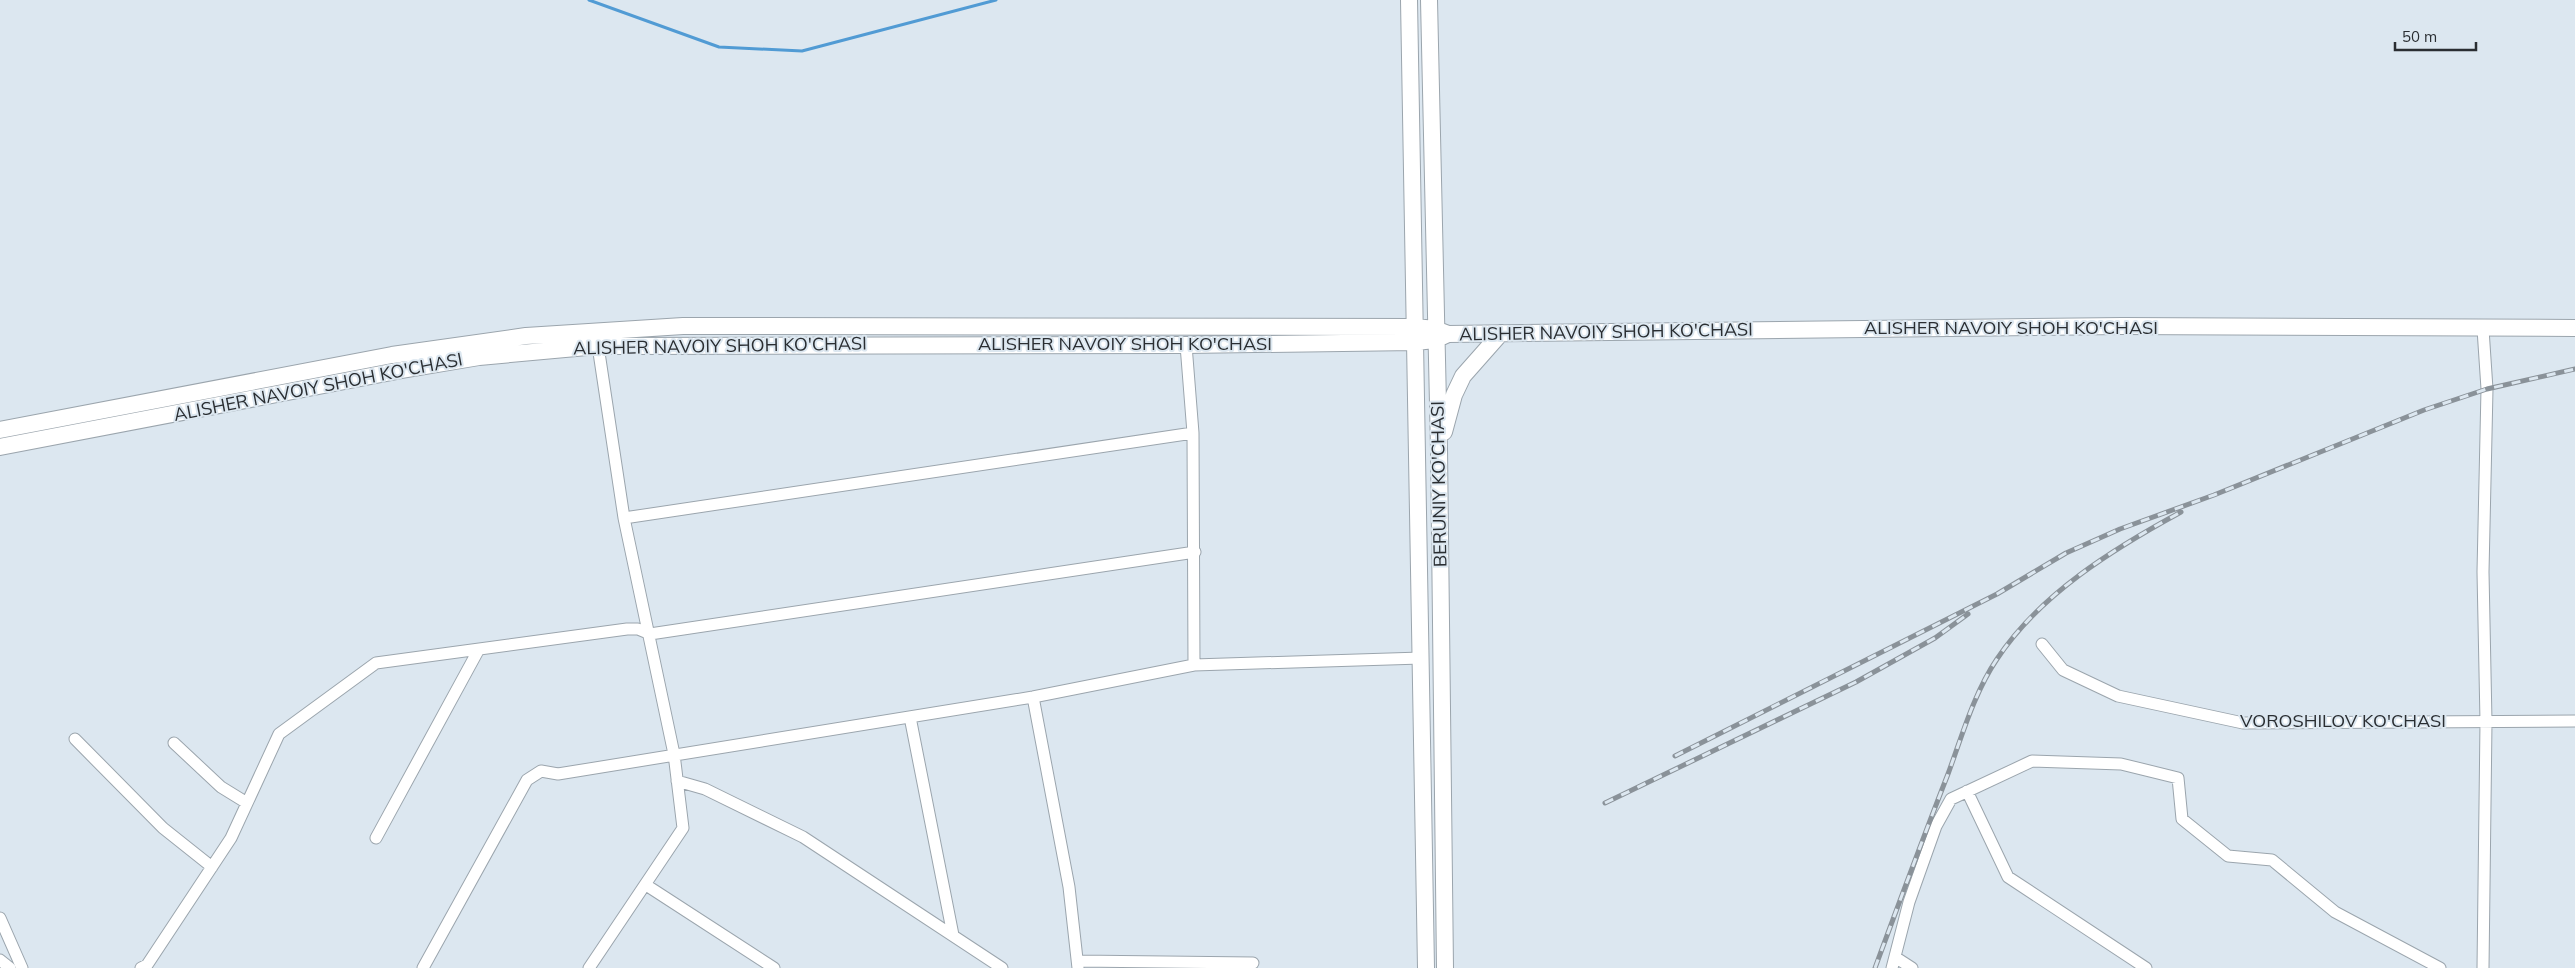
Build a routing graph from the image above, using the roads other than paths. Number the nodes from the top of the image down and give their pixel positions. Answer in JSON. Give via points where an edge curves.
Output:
{"nodes":[{"id":1,"x":1409,"y":0,"type":"edge"},
{"id":2,"x":1429,"y":0,"type":"edge"},
{"id":3,"x":2483,"y":328,"type":"junction"},
{"id":4,"x":2575,"y":328,"type":"edge"},
{"id":5,"x":1501,"y":333,"type":"junction"},
{"id":6,"x":1415,"y":334,"type":"junction"},
{"id":7,"x":1439,"y":334,"type":"junction"},
{"id":8,"x":1186,"y":345,"type":"junction"},
{"id":9,"x":598,"y":346,"type":"junction"},
{"id":10,"x":0,"y":430,"type":"edge"},
{"id":11,"x":1193,"y":433,"type":"junction"},
{"id":12,"x":0,"y":447,"type":"edge"},
{"id":13,"x":1439,"y":449,"type":"junction"},
{"id":14,"x":624,"y":518,"type":"junction"},
{"id":15,"x":1195,"y":552,"type":"junction"},
{"id":16,"x":650,"y":634,"type":"junction"},
{"id":17,"x":2042,"y":644,"type":"dead end"},
{"id":18,"x":479,"y":649,"type":"junction"},
{"id":19,"x":1420,"y":658,"type":"junction"},
{"id":20,"x":1194,"y":665,"type":"junction"},
{"id":21,"x":1032,"y":697,"type":"junction"},
{"id":22,"x":910,"y":717,"type":"junction"},
{"id":23,"x":2575,"y":721,"type":"edge"},
{"id":24,"x":2486,"y":722,"type":"junction"},
{"id":25,"x":75,"y":739,"type":"dead end"},
{"id":26,"x":174,"y":743,"type":"dead end"},
{"id":27,"x":674,"y":754,"type":"junction"},
{"id":28,"x":678,"y":781,"type":"junction"},
{"id":29,"x":1967,"y":791,"type":"junction"},
{"id":30,"x":247,"y":803,"type":"junction"},
{"id":31,"x":376,"y":838,"type":"dead end"},
{"id":32,"x":212,"y":867,"type":"junction"},
{"id":33,"x":646,"y":885,"type":"junction"},
{"id":34,"x":0,"y":918,"type":"edge"},
{"id":35,"x":953,"y":936,"type":"junction"},
{"id":36,"x":0,"y":960,"type":"edge"},
{"id":37,"x":1253,"y":963,"type":"dead end"},
{"id":38,"x":1893,"y":963,"type":"edge"},
{"id":39,"x":1078,"y":965,"type":"edge"},
{"id":40,"x":10,"y":968,"type":"edge"},
{"id":41,"x":22,"y":968,"type":"edge"},
{"id":42,"x":141,"y":968,"type":"edge"},
{"id":43,"x":423,"y":968,"type":"edge"},
{"id":44,"x":589,"y":968,"type":"edge"},
{"id":45,"x":774,"y":968,"type":"edge"},
{"id":46,"x":1002,"y":968,"type":"edge"},
{"id":47,"x":1426,"y":968,"type":"edge"},
{"id":48,"x":1445,"y":968,"type":"edge"},
{"id":49,"x":1912,"y":968,"type":"edge"},
{"id":50,"x":2146,"y":968,"type":"edge"},
{"id":51,"x":2440,"y":968,"type":"edge"},
{"id":52,"x":2483,"y":968,"type":"edge"}],
"edges":[{"from":1,"to":6,"type":"main road","name":"BERUNIY KO'CHASI"},
{"from":2,"to":7,"type":"main road","name":"BERUNIY KO'CHASI"},
{"from":3,"to":4,"type":"main road","name":"ALISHER NAVOIY SHOH KO'CHASI"},
{"from":3,"to":5,"type":"main road","name":"ALISHER NAVOIY SHOH KO'CHASI","via":[[2122,326]]},
{"from":3,"to":24,"type":"street","via":[[2487,389]]},
{"from":5,"to":7,"type":"main road","name":"ALISHER NAVOIY SHOH KO'CHASI"},
{"from":5,"to":13,"type":"main road","via":[[1462,376]]},
{"from":6,"to":7,"type":"main road","name":"ALISHER NAVOIY SHOH KO'CHASI"},
{"from":6,"to":8,"type":"main road","name":"ALISHER NAVOIY SHOH KO'CHASI"},
{"from":6,"to":10,"type":"main road","name":"ALISHER NAVOIY SHOH KO'CHASI","via":[[683,326],[526,336],[392,355]]},
{"from":6,"to":19,"type":"main road","name":"BERUNIY KO'CHASI"},
{"from":7,"to":13,"type":"main road","name":"BERUNIY KO'CHASI"},
{"from":8,"to":9,"type":"main road","name":"ALISHER NAVOIY SHOH KO'CHASI"},
{"from":8,"to":11,"type":"street"},
{"from":9,"to":12,"type":"main road","name":"ALISHER NAVOIY SHOH KO'CHASI","via":[[479,357],[402,370]]},
{"from":9,"to":14,"type":"street"},
{"from":11,"to":14,"type":"street"},
{"from":11,"to":15,"type":"street"},
{"from":13,"to":48,"type":"main road","name":"BERUNIY KO'CHASI"},
{"from":14,"to":16,"type":"street"},
{"from":15,"to":16,"type":"street"},
{"from":15,"to":20,"type":"street"},
{"from":16,"to":18,"type":"street","via":[[627,629]]},
{"from":16,"to":27,"type":"street"},
{"from":17,"to":24,"type":"street","name":"VOROSHILOV KO'CHASI","via":[[2063,670],[2118,696],[2243,723]]},
{"from":18,"to":30,"type":"street","via":[[376,663],[279,734]]},
{"from":18,"to":31,"type":"street"},
{"from":19,"to":20,"type":"street"},
{"from":19,"to":47,"type":"main road","name":"BERUNIY KO'CHASI"},
{"from":20,"to":21,"type":"street"},
{"from":21,"to":22,"type":"street"},
{"from":21,"to":39,"type":"street","via":[[1069,887]]},
{"from":22,"to":27,"type":"street"},
{"from":22,"to":35,"type":"street"},
{"from":23,"to":24,"type":"street","name":"VOROSHILOV KO'CHASI"},
{"from":24,"to":52,"type":"street"},
{"from":25,"to":32,"type":"street","via":[[163,828]]},
{"from":26,"to":30,"type":"street","via":[[221,787]]},
{"from":27,"to":28,"type":"street"},
{"from":27,"to":43,"type":"street","via":[[558,774],[541,770],[534,773],[527,780]]},
{"from":28,"to":33,"type":"street","via":[[684,828]]},
{"from":28,"to":35,"type":"street","via":[[705,789],[803,837]]},
{"from":29,"to":38,"type":"street","via":[[1951,799],[1936,826],[1909,902]]},
{"from":29,"to":50,"type":"street","via":[[2008,877]]},
{"from":29,"to":51,"type":"street","via":[[2032,761],[2121,764],[2178,778],[2182,819],[2228,856],[2272,860],[2335,912]]},
{"from":30,"to":32,"type":"street","via":[[231,838]]},
{"from":32,"to":42,"type":"street","via":[[147,965]]},
{"from":33,"to":44,"type":"street"},
{"from":33,"to":45,"type":"street"},
{"from":34,"to":41,"type":"street"},
{"from":35,"to":46,"type":"street"},
{"from":36,"to":40,"type":"street"},
{"from":37,"to":39,"type":"street"},
{"from":38,"to":49,"type":"street"}]}
